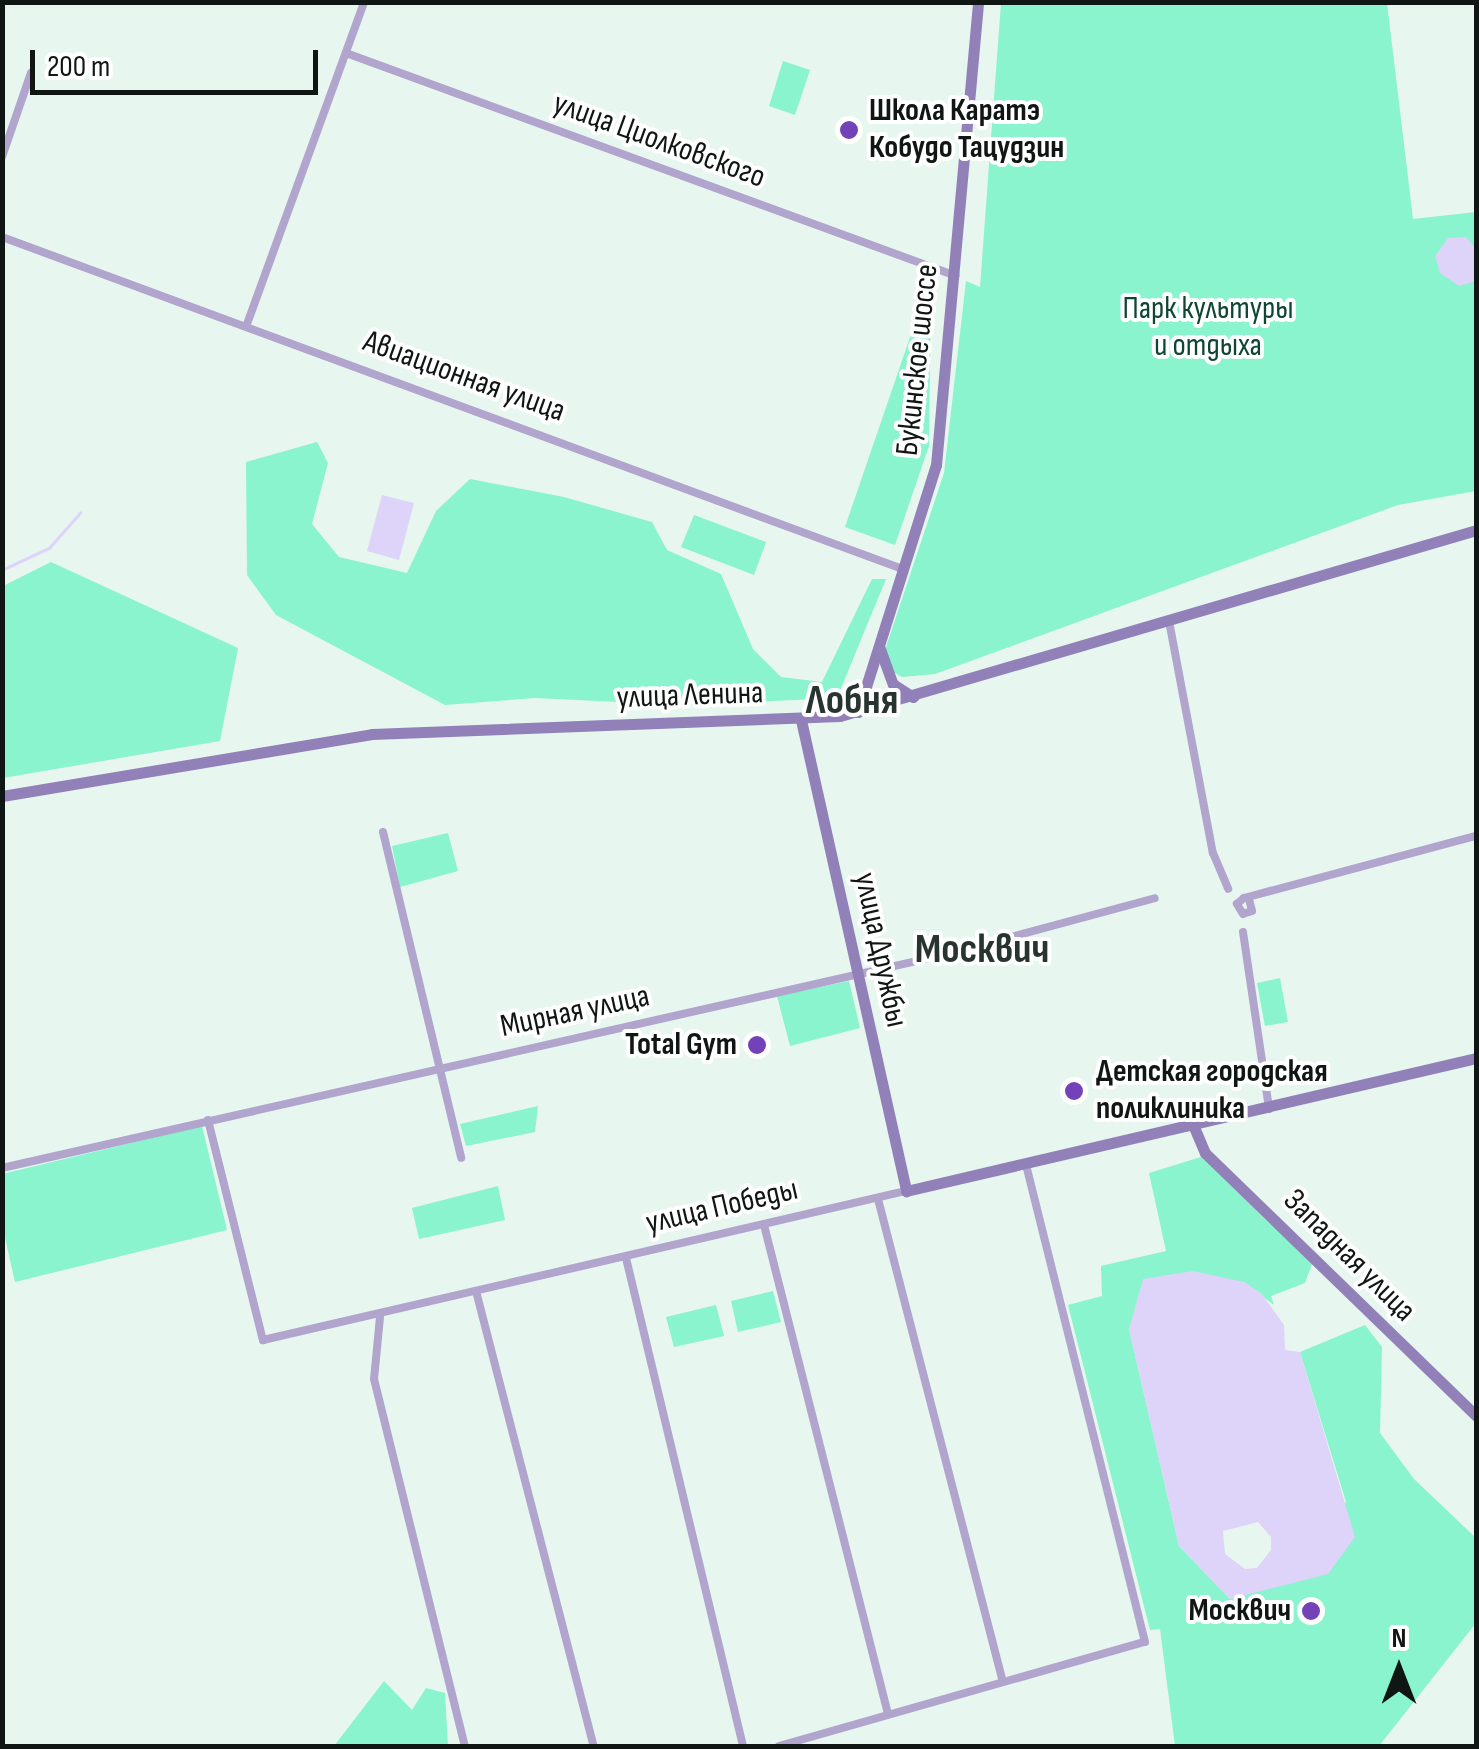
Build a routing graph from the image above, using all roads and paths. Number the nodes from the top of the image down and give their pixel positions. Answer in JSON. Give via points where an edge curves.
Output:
{"nodes":[{"id":1,"x":364,"y":2,"type":"edge"},
{"id":2,"x":978,"y":2,"type":"edge"},
{"id":3,"x":346,"y":53,"type":"junction"},
{"id":4,"x":30,"y":72,"type":"dead end"},
{"id":5,"x":2,"y":157,"type":"edge"},
{"id":6,"x":2,"y":237,"type":"edge"},
{"id":7,"x":956,"y":276,"type":"junction"},
{"id":8,"x":247,"y":324,"type":"junction"},
{"id":9,"x":1476,"y":530,"type":"edge"},
{"id":10,"x":905,"y":570,"type":"junction"},
{"id":11,"x":1169,"y":621,"type":"junction"},
{"id":12,"x":880,"y":646,"type":"junction"},
{"id":13,"x":912,"y":696,"type":"junction"},
{"id":14,"x":858,"y":712,"type":"junction"},
{"id":15,"x":802,"y":720,"type":"junction"},
{"id":16,"x":2,"y":796,"type":"edge"},
{"id":17,"x":383,"y":832,"type":"dead end"},
{"id":18,"x":1476,"y":836,"type":"edge"},
{"id":19,"x":1155,"y":898,"type":"dead end"},
{"id":20,"x":1245,"y":906,"type":"junction"},
{"id":21,"x":858,"y":974,"type":"junction"},
{"id":22,"x":1476,"y":1058,"type":"edge"},
{"id":23,"x":439,"y":1067,"type":"junction"},
{"id":24,"x":1269,"y":1109,"type":"junction"},
{"id":25,"x":208,"y":1120,"type":"junction"},
{"id":26,"x":1194,"y":1127,"type":"junction"},
{"id":27,"x":462,"y":1158,"type":"dead end"},
{"id":28,"x":1026,"y":1164,"type":"junction"},
{"id":29,"x":2,"y":1168,"type":"edge"},
{"id":30,"x":906,"y":1191,"type":"junction"},
{"id":31,"x":878,"y":1200,"type":"junction"},
{"id":32,"x":764,"y":1225,"type":"junction"},
{"id":33,"x":626,"y":1258,"type":"junction"},
{"id":34,"x":477,"y":1295,"type":"junction"},
{"id":35,"x":380,"y":1317,"type":"junction"},
{"id":36,"x":1476,"y":1416,"type":"edge"},
{"id":37,"x":1002,"y":1679,"type":"junction"},
{"id":38,"x":888,"y":1714,"type":"junction"},
{"id":39,"x":466,"y":1746,"type":"edge"},
{"id":40,"x":594,"y":1746,"type":"edge"},
{"id":41,"x":744,"y":1746,"type":"edge"},
{"id":42,"x":780,"y":1746,"type":"edge"}],
"edges":[{"from":1,"to":3,"type":"street"},
{"from":2,"to":7,"type":"street","name":"Букинское шоссе"},
{"from":3,"to":7,"type":"street","name":"улица Циолковского"},
{"from":3,"to":8,"type":"street"},
{"from":4,"to":5,"type":"street"},
{"from":6,"to":8,"type":"street","name":"Авиационная улица"},
{"from":7,"to":10,"type":"street","name":"Букинское шоссе","via":[[936,465]]},
{"from":8,"to":10,"type":"street","name":"Авиационная улица"},
{"from":9,"to":11,"type":"street","name":"улица Ленина"},
{"from":10,"to":12,"type":"street","name":"Букинское шоссе"},
{"from":11,"to":13,"type":"street","name":"улица Ленина"},
{"from":11,"to":20,"type":"street","via":[[1213,853],[1228,889]]},
{"from":12,"to":13,"type":"street","via":[[892,684]]},
{"from":12,"to":14,"type":"street","name":"Букинское шоссе"},
{"from":13,"to":14,"type":"street","name":"улица Ленина"},
{"from":14,"to":15,"type":"street","name":"улица Ленина"},
{"from":15,"to":16,"type":"street","name":"улица Ленина","via":[[372,734]]},
{"from":15,"to":21,"type":"street","name":"улица Дружбы"},
{"from":17,"to":23,"type":"street"},
{"from":18,"to":20,"type":"street","via":[[1276,890]]},
{"from":19,"to":21,"type":"street","name":"Мирная улица"},
{"from":20,"to":24,"type":"street","via":[[1243,932]]},
{"from":21,"to":23,"type":"street","name":"Мирная улица"},
{"from":21,"to":30,"type":"street","name":"улица Дружбы"},
{"from":22,"to":24,"type":"street","name":"улица Победы"},
{"from":23,"to":25,"type":"street","name":"Мирная улица"},
{"from":23,"to":27,"type":"street"},
{"from":24,"to":26,"type":"street","name":"улица Победы"},
{"from":25,"to":29,"type":"street","name":"Мирная улица"},
{"from":25,"to":35,"type":"street","name":"улица Победы","via":[[263,1340]]},
{"from":26,"to":28,"type":"street","name":"улица Победы"},
{"from":26,"to":36,"type":"street","name":"Западная улица","via":[[1205,1153]]},
{"from":28,"to":30,"type":"street","name":"улица Победы"},
{"from":28,"to":37,"type":"street","via":[[1146,1642]]},
{"from":30,"to":31,"type":"street","name":"улица Победы"},
{"from":31,"to":32,"type":"street","name":"улица Победы"},
{"from":31,"to":37,"type":"street"},
{"from":32,"to":33,"type":"street","name":"улица Победы"},
{"from":32,"to":38,"type":"street"},
{"from":33,"to":34,"type":"street","name":"улица Победы"},
{"from":33,"to":41,"type":"street"},
{"from":34,"to":35,"type":"street","name":"улица Победы"},
{"from":34,"to":40,"type":"street"},
{"from":35,"to":39,"type":"street","via":[[374,1379]]},
{"from":37,"to":38,"type":"street"},
{"from":38,"to":42,"type":"street"}]}
